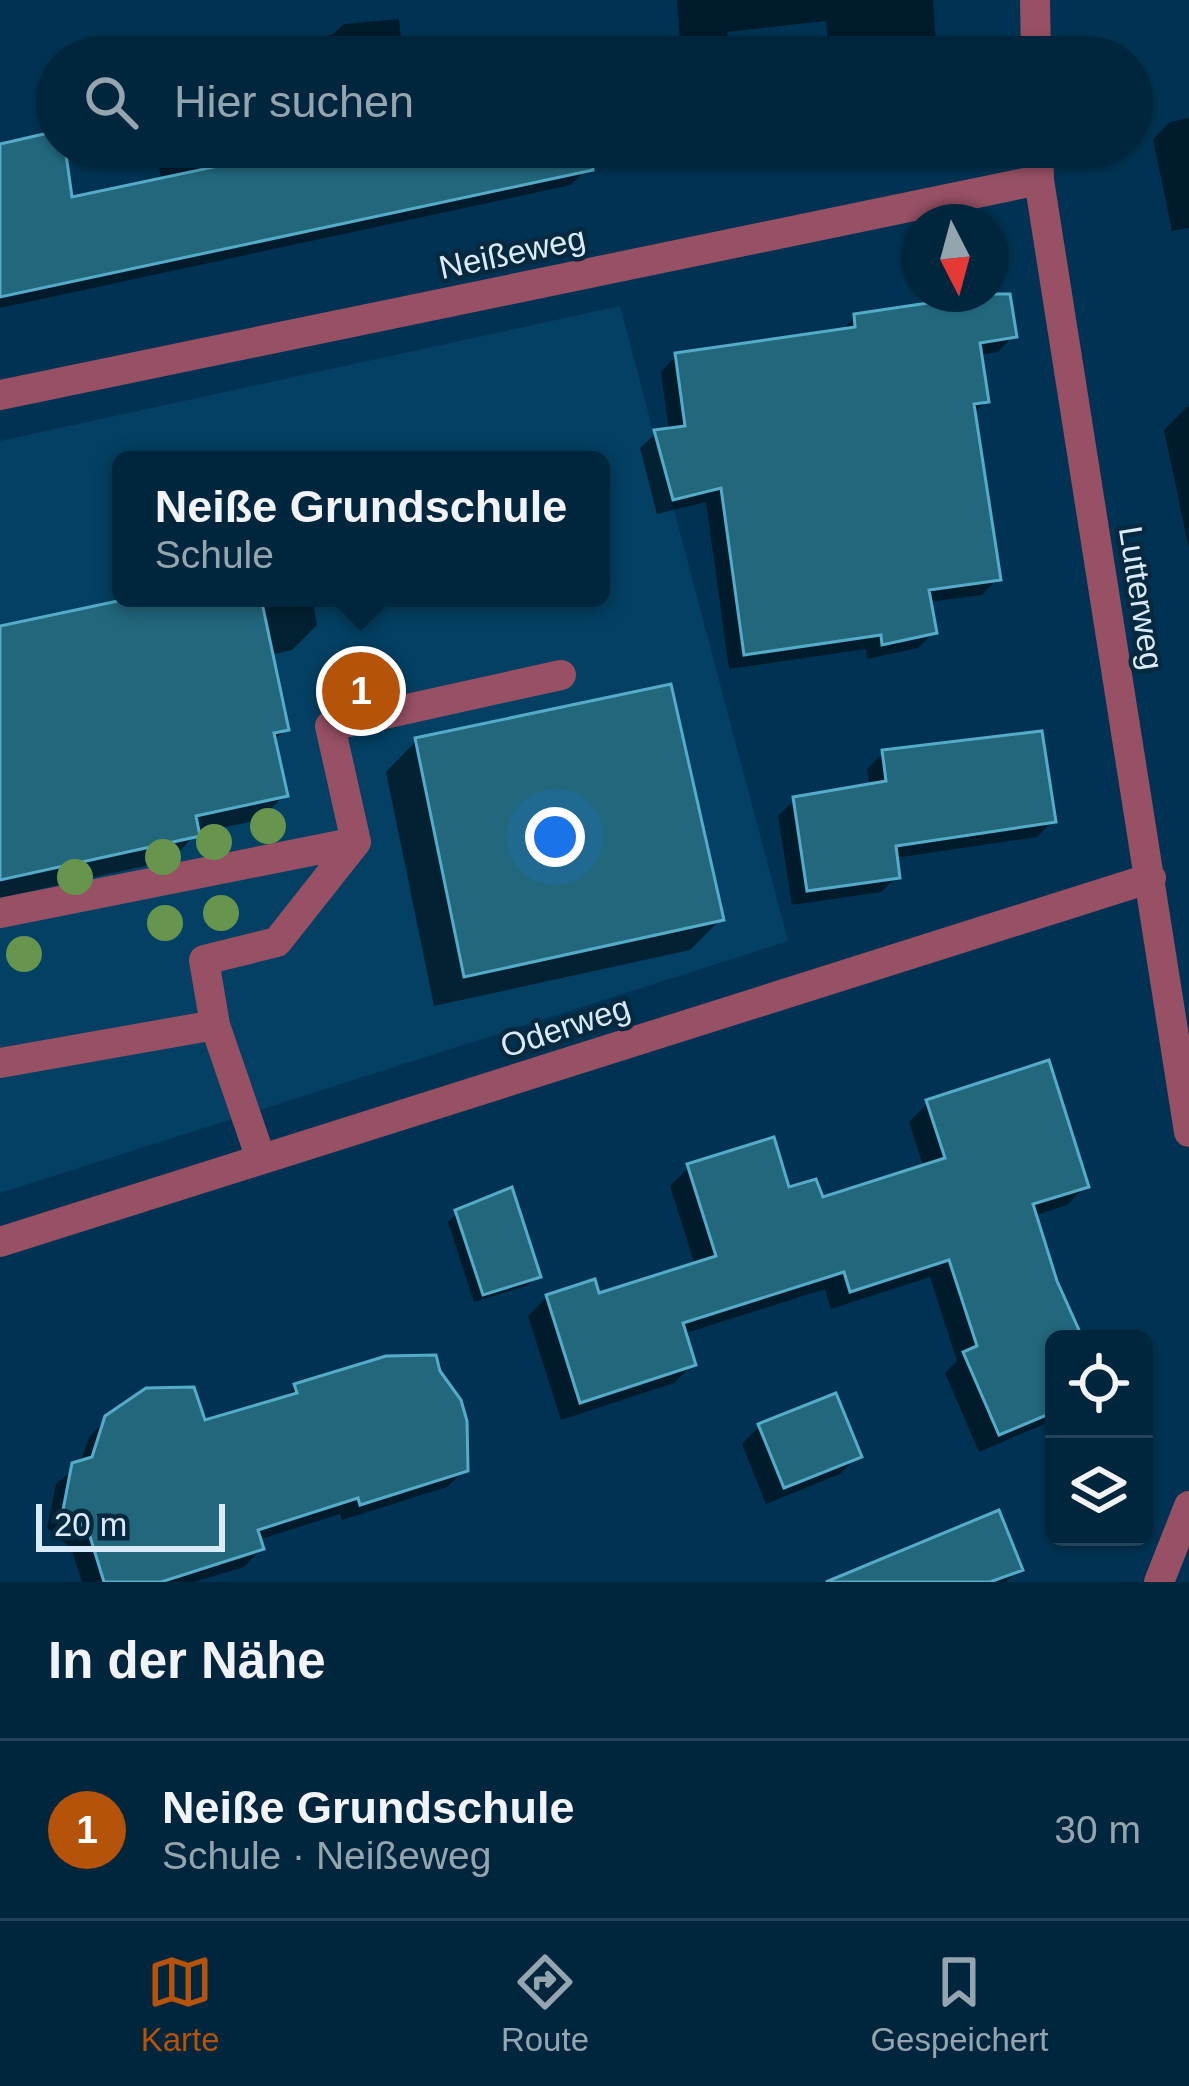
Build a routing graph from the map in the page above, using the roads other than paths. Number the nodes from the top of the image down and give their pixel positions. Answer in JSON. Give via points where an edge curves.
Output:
{"nodes":[{"id":1,"x":1035,"y":0,"type":"edge"},
{"id":2,"x":1036,"y":36,"type":"edge"},
{"id":3,"x":1039,"y":168,"type":"edge"},
{"id":4,"x":1039,"y":180,"type":"junction"},
{"id":5,"x":0,"y":395,"type":"edge"},
{"id":6,"x":561,"y":675,"type":"dead end"},
{"id":7,"x":356,"y":842,"type":"junction"},
{"id":8,"x":1151,"y":878,"type":"junction"},
{"id":9,"x":0,"y":913,"type":"edge"},
{"id":10,"x":215,"y":1025,"type":"junction"},
{"id":11,"x":0,"y":1063,"type":"edge"},
{"id":12,"x":1189,"y":1132,"type":"edge"},
{"id":13,"x":261,"y":1159,"type":"junction"},
{"id":14,"x":0,"y":1242,"type":"edge"},
{"id":15,"x":1189,"y":1506,"type":"edge"},
{"id":16,"x":1159,"y":1582,"type":"edge"}],
"edges":[{"from":1,"to":2,"type":"street"},
{"from":3,"to":4,"type":"street","name":"Lutterweg"},
{"from":4,"to":5,"type":"street","name":"Neißeweg"},
{"from":4,"to":8,"type":"street","name":"Lutterweg"},
{"from":6,"to":7,"type":"street","via":[[330,726]]},
{"from":7,"to":9,"type":"street"},
{"from":7,"to":10,"type":"street","via":[[277,942],[204,960]]},
{"from":8,"to":12,"type":"street","name":"Lutterweg"},
{"from":8,"to":13,"type":"street","name":"Oderweg"},
{"from":10,"to":11,"type":"street"},
{"from":10,"to":13,"type":"street"},
{"from":13,"to":14,"type":"street","name":"Oderweg"},
{"from":15,"to":16,"type":"street"}]}
